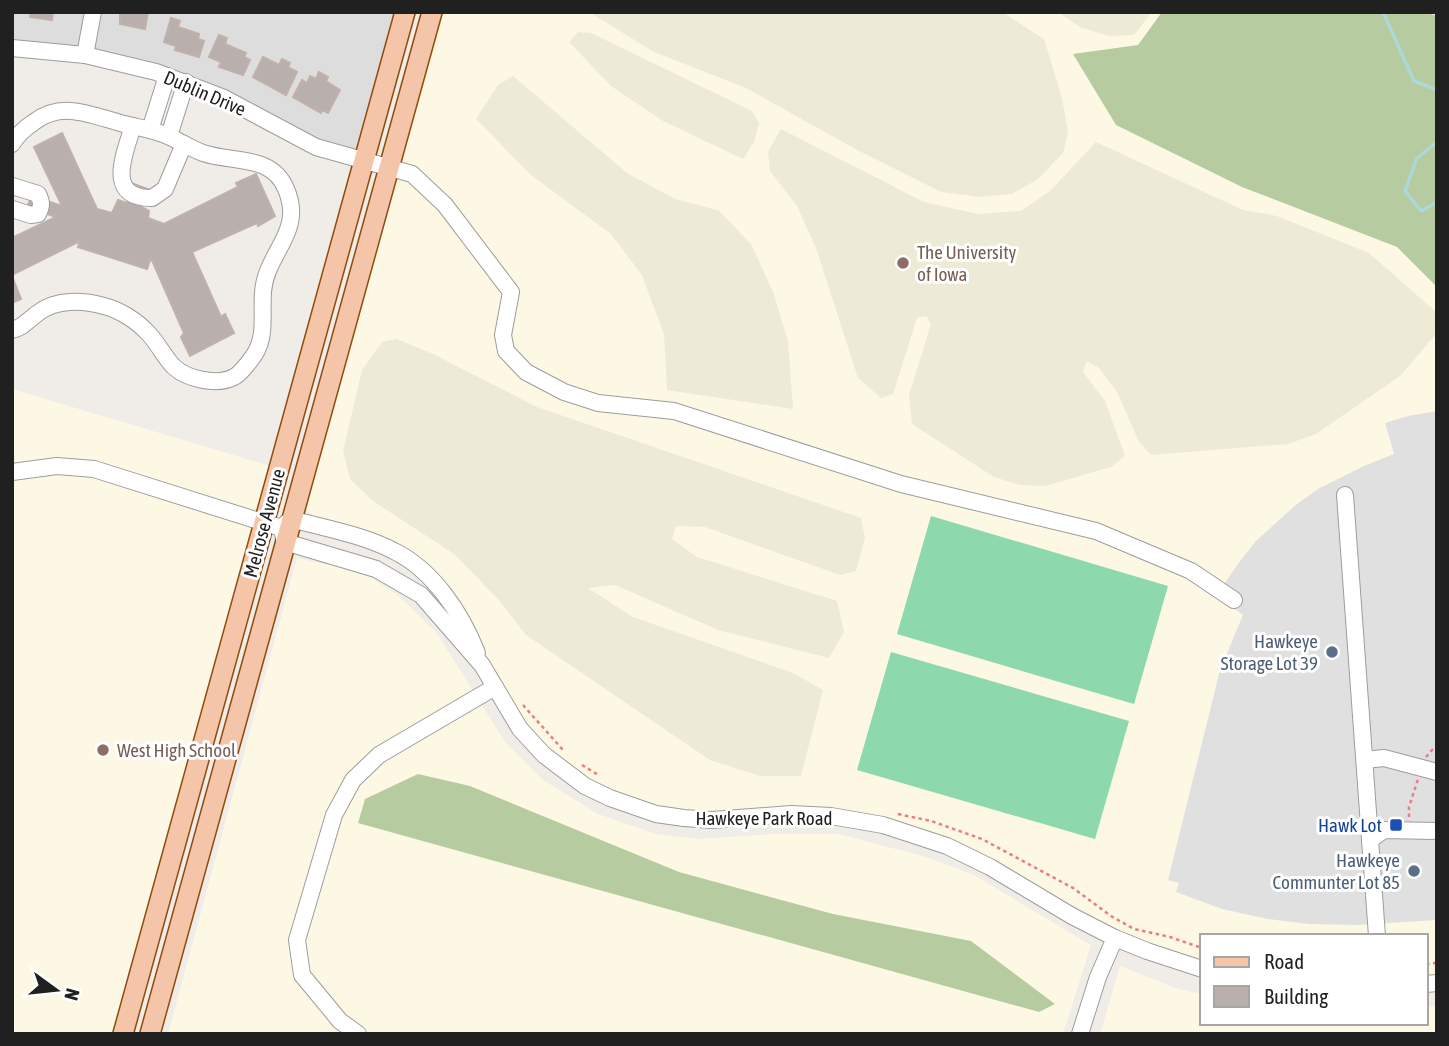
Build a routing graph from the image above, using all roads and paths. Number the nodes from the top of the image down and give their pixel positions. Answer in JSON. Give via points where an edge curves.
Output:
{"nodes":[{"id":1,"x":93,"y":12,"type":"edge"},
{"id":2,"x":405,"y":12,"type":"edge"},
{"id":3,"x":432,"y":12,"type":"edge"},
{"id":4,"x":12,"y":48,"type":"edge"},
{"id":5,"x":85,"y":55,"type":"junction"},
{"id":6,"x":167,"y":76,"type":"junction"},
{"id":7,"x":186,"y":82,"type":"junction"},
{"id":8,"x":141,"y":128,"type":"junction"},
{"id":9,"x":169,"y":136,"type":"junction"},
{"id":10,"x":184,"y":144,"type":"junction"},
{"id":11,"x":12,"y":145,"type":"edge"},
{"id":12,"x":364,"y":161,"type":"junction"},
{"id":13,"x":389,"y":168,"type":"junction"},
{"id":14,"x":12,"y":186,"type":"edge"},
{"id":15,"x":12,"y":209,"type":"edge"},
{"id":16,"x":12,"y":330,"type":"edge"},
{"id":17,"x":12,"y":472,"type":"edge"},
{"id":18,"x":1345,"y":495,"type":"dead end"},
{"id":19,"x":280,"y":527,"type":"junction"},
{"id":20,"x":1234,"y":600,"type":"dead end"},
{"id":21,"x":482,"y":665,"type":"junction"},
{"id":22,"x":495,"y":687,"type":"junction"},
{"id":23,"x":517,"y":696,"type":"dead end"},
{"id":24,"x":569,"y":755,"type":"dead end"},
{"id":25,"x":1365,"y":760,"type":"junction"},
{"id":26,"x":578,"y":763,"type":"dead end"},
{"id":27,"x":1437,"y":772,"type":"edge"},
{"id":28,"x":609,"y":781,"type":"dead end"},
{"id":29,"x":1417,"y":781,"type":"dead end"},
{"id":30,"x":891,"y":813,"type":"dead end"},
{"id":31,"x":1409,"y":820,"type":"dead end"},
{"id":32,"x":1437,"y":831,"type":"edge"},
{"id":33,"x":1370,"y":840,"type":"junction"},
{"id":34,"x":1377,"y":934,"type":"edge"},
{"id":35,"x":1115,"y":938,"type":"junction"},
{"id":36,"x":1200,"y":947,"type":"edge"},
{"id":37,"x":1200,"y":968,"type":"edge"},
{"id":38,"x":123,"y":1034,"type":"edge"},
{"id":39,"x":150,"y":1034,"type":"edge"},
{"id":40,"x":358,"y":1034,"type":"edge"},
{"id":41,"x":1080,"y":1034,"type":"edge"}],
"edges":[{"from":1,"to":5,"type":"street"},
{"from":2,"to":12,"type":"main road","name":"Melrose Avenue"},
{"from":3,"to":13,"type":"main road","name":"Melrose Avenue"},
{"from":4,"to":5,"type":"street","name":"Dublin Drive"},
{"from":5,"to":6,"type":"street","name":"Dublin Drive"},
{"from":6,"to":7,"type":"street","name":"Dublin Drive"},
{"from":6,"to":8,"type":"street"},
{"from":7,"to":9,"type":"street"},
{"from":7,"to":12,"type":"street","name":"Dublin Drive","via":[[316,147]]},
{"from":8,"to":9,"type":"street"},
{"from":8,"to":10,"type":"street","via":[[122,164],[124,186],[132,195],[152,198],[165,189]]},
{"from":8,"to":11,"type":"street","via":[[72,110],[57,111],[28,126]]},
{"from":9,"to":10,"type":"street"},
{"from":10,"to":16,"type":"street","via":[[215,157],[250,160],[265,167],[285,185],[291,200],[290,226],[264,285],[260,347],[244,369],[222,380],[192,377],[176,368],[136,322],[89,303],[50,304],[20,329]]},
{"from":12,"to":13,"type":"street","name":"Dublin Drive"},
{"from":12,"to":19,"type":"main road","name":"Melrose Avenue"},
{"from":13,"to":19,"type":"main road","name":"Melrose Avenue"},
{"from":13,"to":20,"type":"street","name":"Dublin Drive","via":[[412,174],[445,205],[511,292],[503,335],[506,351],[526,372],[564,392],[598,403],[674,411],[901,484],[1096,531],[1191,571]]},
{"from":14,"to":15,"type":"street","via":[[38,194],[42,201],[38,214]]},
{"from":17,"to":19,"type":"street","via":[[57,466],[94,469]]},
{"from":18,"to":25,"type":"street"},
{"from":19,"to":21,"type":"street","name":"Hawkeye Park Road","via":[[405,585],[432,607]]},
{"from":19,"to":21,"type":"street","name":"Hawkeye Park Road","via":[[394,550],[419,567],[466,626]]},
{"from":19,"to":38,"type":"main road","name":"Melrose Avenue"},
{"from":19,"to":39,"type":"main road","name":"Melrose Avenue"},
{"from":21,"to":22,"type":"street","name":"Hawkeye Park Road"},
{"from":22,"to":35,"type":"street","name":"Hawkeye Park Road","via":[[520,729],[544,755],[610,799],[684,818],[791,814],[883,825],[947,846]]},
{"from":22,"to":40,"type":"street","via":[[379,755],[353,780],[334,815],[298,940],[302,975],[340,1021]]},
{"from":23,"to":24,"type":"path"},
{"from":25,"to":27,"type":"street","via":[[1384,758]]},
{"from":25,"to":33,"type":"street"},
{"from":26,"to":28,"type":"path"},
{"from":29,"to":31,"type":"path"},
{"from":30,"to":36,"type":"path","via":[[982,839],[1073,888],[1134,929]]},
{"from":32,"to":33,"type":"street","via":[[1384,830]]},
{"from":33,"to":34,"type":"street"},
{"from":35,"to":37,"type":"street","name":"Hawkeye Park Road"},
{"from":35,"to":41,"type":"street"}]}
